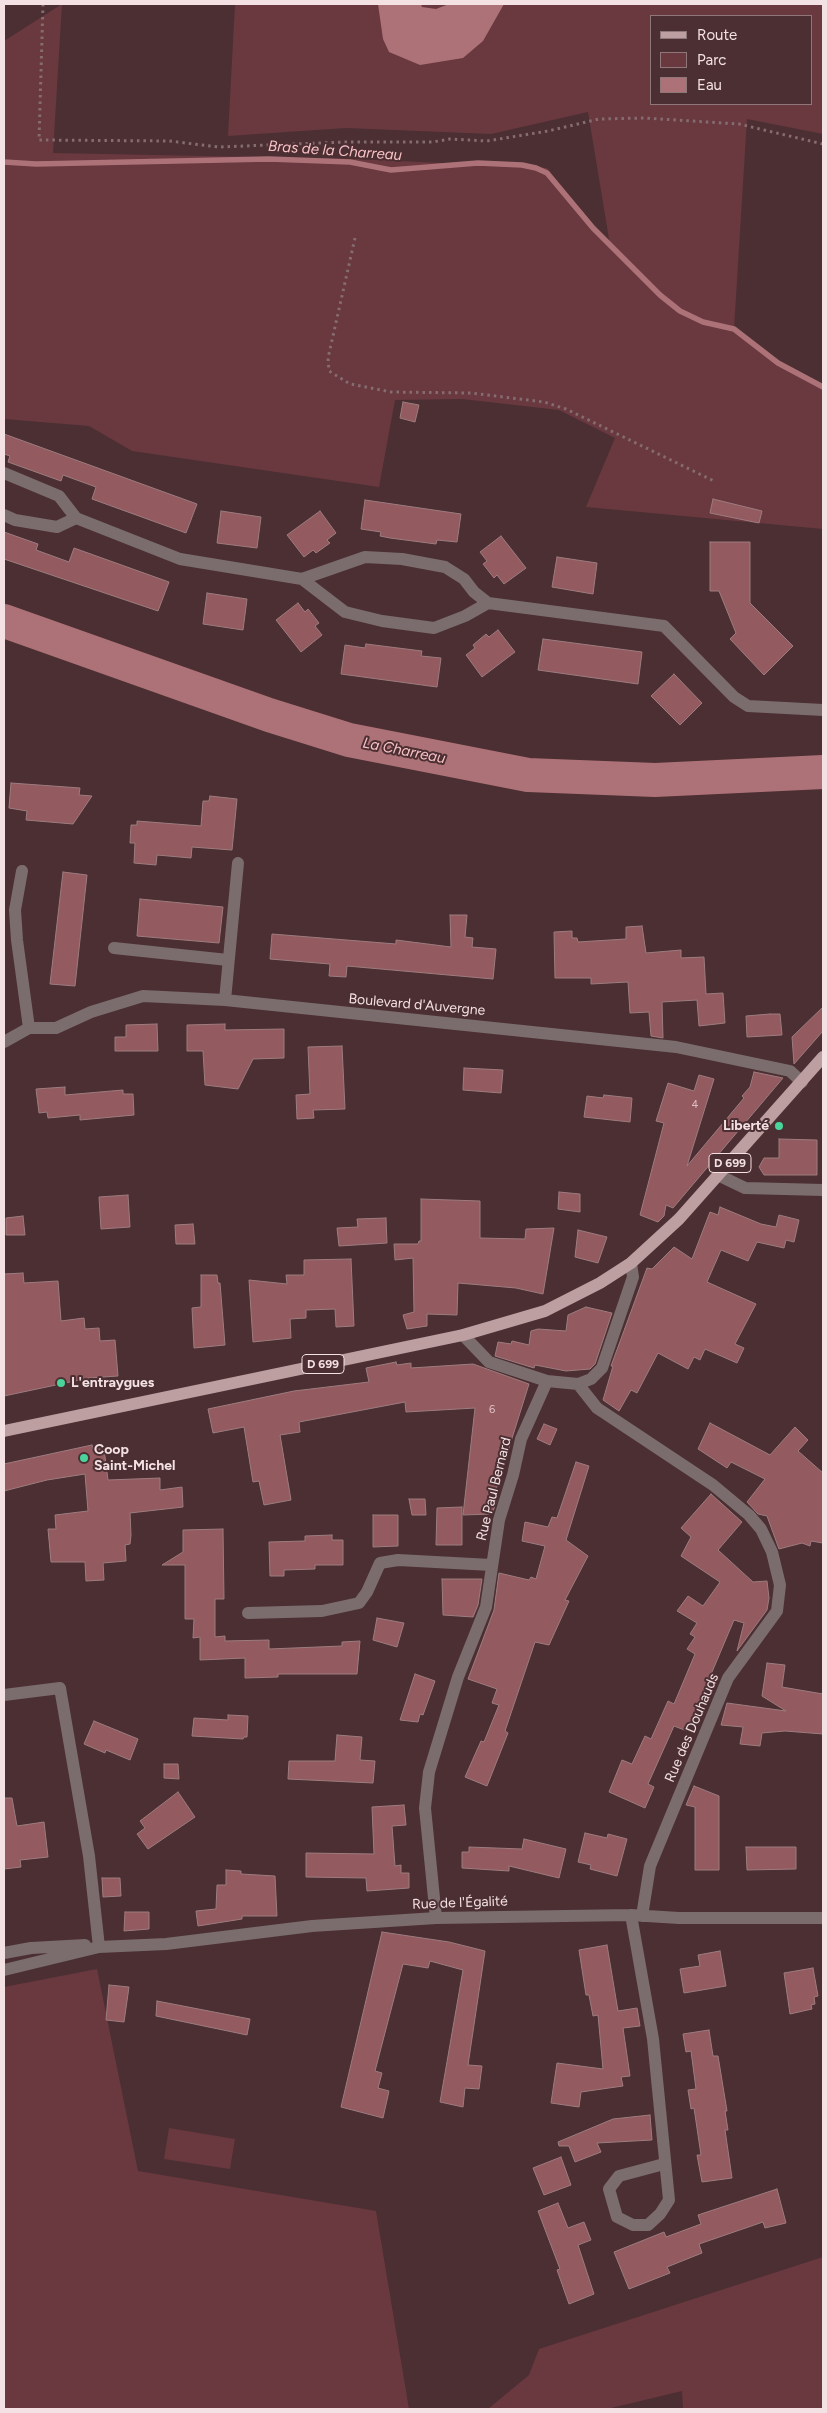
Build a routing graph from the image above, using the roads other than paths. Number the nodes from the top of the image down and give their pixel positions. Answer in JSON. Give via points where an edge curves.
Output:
{"nodes":[{"id":1,"x":4,"y":472,"type":"edge"},
{"id":2,"x":4,"y":515,"type":"edge"},
{"id":3,"x":76,"y":518,"type":"junction"},
{"id":4,"x":302,"y":579,"type":"junction"},
{"id":5,"x":488,"y":603,"type":"junction"},
{"id":6,"x":823,"y":710,"type":"edge"},
{"id":7,"x":238,"y":863,"type":"dead end"},
{"id":8,"x":22,"y":871,"type":"dead end"},
{"id":9,"x":114,"y":948,"type":"dead end"},
{"id":10,"x":228,"y":960,"type":"junction"},
{"id":11,"x":225,"y":1000,"type":"junction"},
{"id":12,"x":29,"y":1028,"type":"junction"},
{"id":13,"x":4,"y":1042,"type":"edge"},
{"id":14,"x":823,"y":1056,"type":"edge"},
{"id":15,"x":802,"y":1082,"type":"junction"},
{"id":16,"x":718,"y":1175,"type":"junction"},
{"id":17,"x":823,"y":1190,"type":"edge"},
{"id":18,"x":631,"y":1263,"type":"junction"},
{"id":19,"x":463,"y":1335,"type":"junction"},
{"id":20,"x":547,"y":1381,"type":"junction"},
{"id":21,"x":578,"y":1384,"type":"junction"},
{"id":22,"x":4,"y":1431,"type":"edge"},
{"id":23,"x":492,"y":1565,"type":"junction"},
{"id":24,"x":248,"y":1612,"type":"dead end"},
{"id":25,"x":4,"y":1695,"type":"edge"},
{"id":26,"x":636,"y":1916,"type":"junction"},
{"id":27,"x":436,"y":1918,"type":"junction"},
{"id":28,"x":823,"y":1918,"type":"edge"},
{"id":29,"x":100,"y":1947,"type":"junction"},
{"id":30,"x":4,"y":1953,"type":"edge"},
{"id":31,"x":4,"y":1970,"type":"edge"},
{"id":32,"x":664,"y":2164,"type":"junction"}],
"edges":[{"from":1,"to":3,"type":"street","via":[[59,496]]},
{"from":2,"to":3,"type":"street","via":[[57,527]]},
{"from":3,"to":4,"type":"street","via":[[180,559]]},
{"from":4,"to":5,"type":"street","via":[[366,557],[402,559],[445,567],[464,579]]},
{"from":4,"to":5,"type":"street","via":[[345,612],[434,628]]},
{"from":5,"to":6,"type":"street","via":[[664,626],[734,697],[748,706]]},
{"from":7,"to":10,"type":"street"},
{"from":8,"to":12,"type":"street","via":[[15,910]]},
{"from":9,"to":10,"type":"street"},
{"from":10,"to":11,"type":"street"},
{"from":11,"to":12,"type":"street","name":"Boulevard d'Auvergne","via":[[143,996],[91,1012],[56,1028]]},
{"from":11,"to":15,"type":"street","name":"Boulevard d'Auvergne","via":[[676,1047],[790,1071]]},
{"from":12,"to":13,"type":"street","name":"Boulevard d'Auvergne"},
{"from":14,"to":15,"type":"main road","number":"D 699"},
{"from":15,"to":16,"type":"main road","number":"D 699"},
{"from":16,"to":17,"type":"street","via":[[745,1188]]},
{"from":16,"to":18,"type":"main road","number":"D 699","via":[[679,1219]]},
{"from":18,"to":19,"type":"main road","number":"D 699","via":[[600,1284],[545,1310]]},
{"from":18,"to":21,"type":"street","via":[[633,1277],[602,1368]]},
{"from":19,"to":20,"type":"street","via":[[489,1362]]},
{"from":19,"to":22,"type":"main road","number":"D 699"},
{"from":20,"to":21,"type":"street"},
{"from":20,"to":23,"type":"street","name":"Rue Paul Bernard","via":[[521,1439],[499,1520]]},
{"from":21,"to":26,"type":"street","name":"Rue des Douhauds","via":[[596,1408],[713,1485],[749,1515],[761,1529],[772,1552],[780,1585],[777,1611],[728,1678],[650,1866]]},
{"from":23,"to":24,"type":"street","via":[[398,1560],[380,1563],[359,1603],[322,1611]]},
{"from":23,"to":27,"type":"street","name":"Rue Paul Bernard","via":[[486,1607],[458,1677],[428,1772],[425,1808]]},
{"from":25,"to":29,"type":"street","via":[[60,1688],[89,1856]]},
{"from":26,"to":27,"type":"street","name":"Rue de l'Égalité"},
{"from":26,"to":28,"type":"street","name":"Rue de l'Égalité"},
{"from":26,"to":32,"type":"street","name":"Rue des Douhauds","via":[[653,2039]]},
{"from":27,"to":29,"type":"street","name":"Rue de l'Égalité","via":[[312,1926],[166,1944]]},
{"from":29,"to":30,"type":"street","name":"Rue de l'Égalité","via":[[82,1944]]},
{"from":29,"to":31,"type":"street","name":"Rue de l'Égalité"},
{"from":32,"to":32,"type":"street","via":[[668,2200],[660,2214],[648,2225],[633,2225],[617,2217],[609,2189],[620,2176]]}]}
